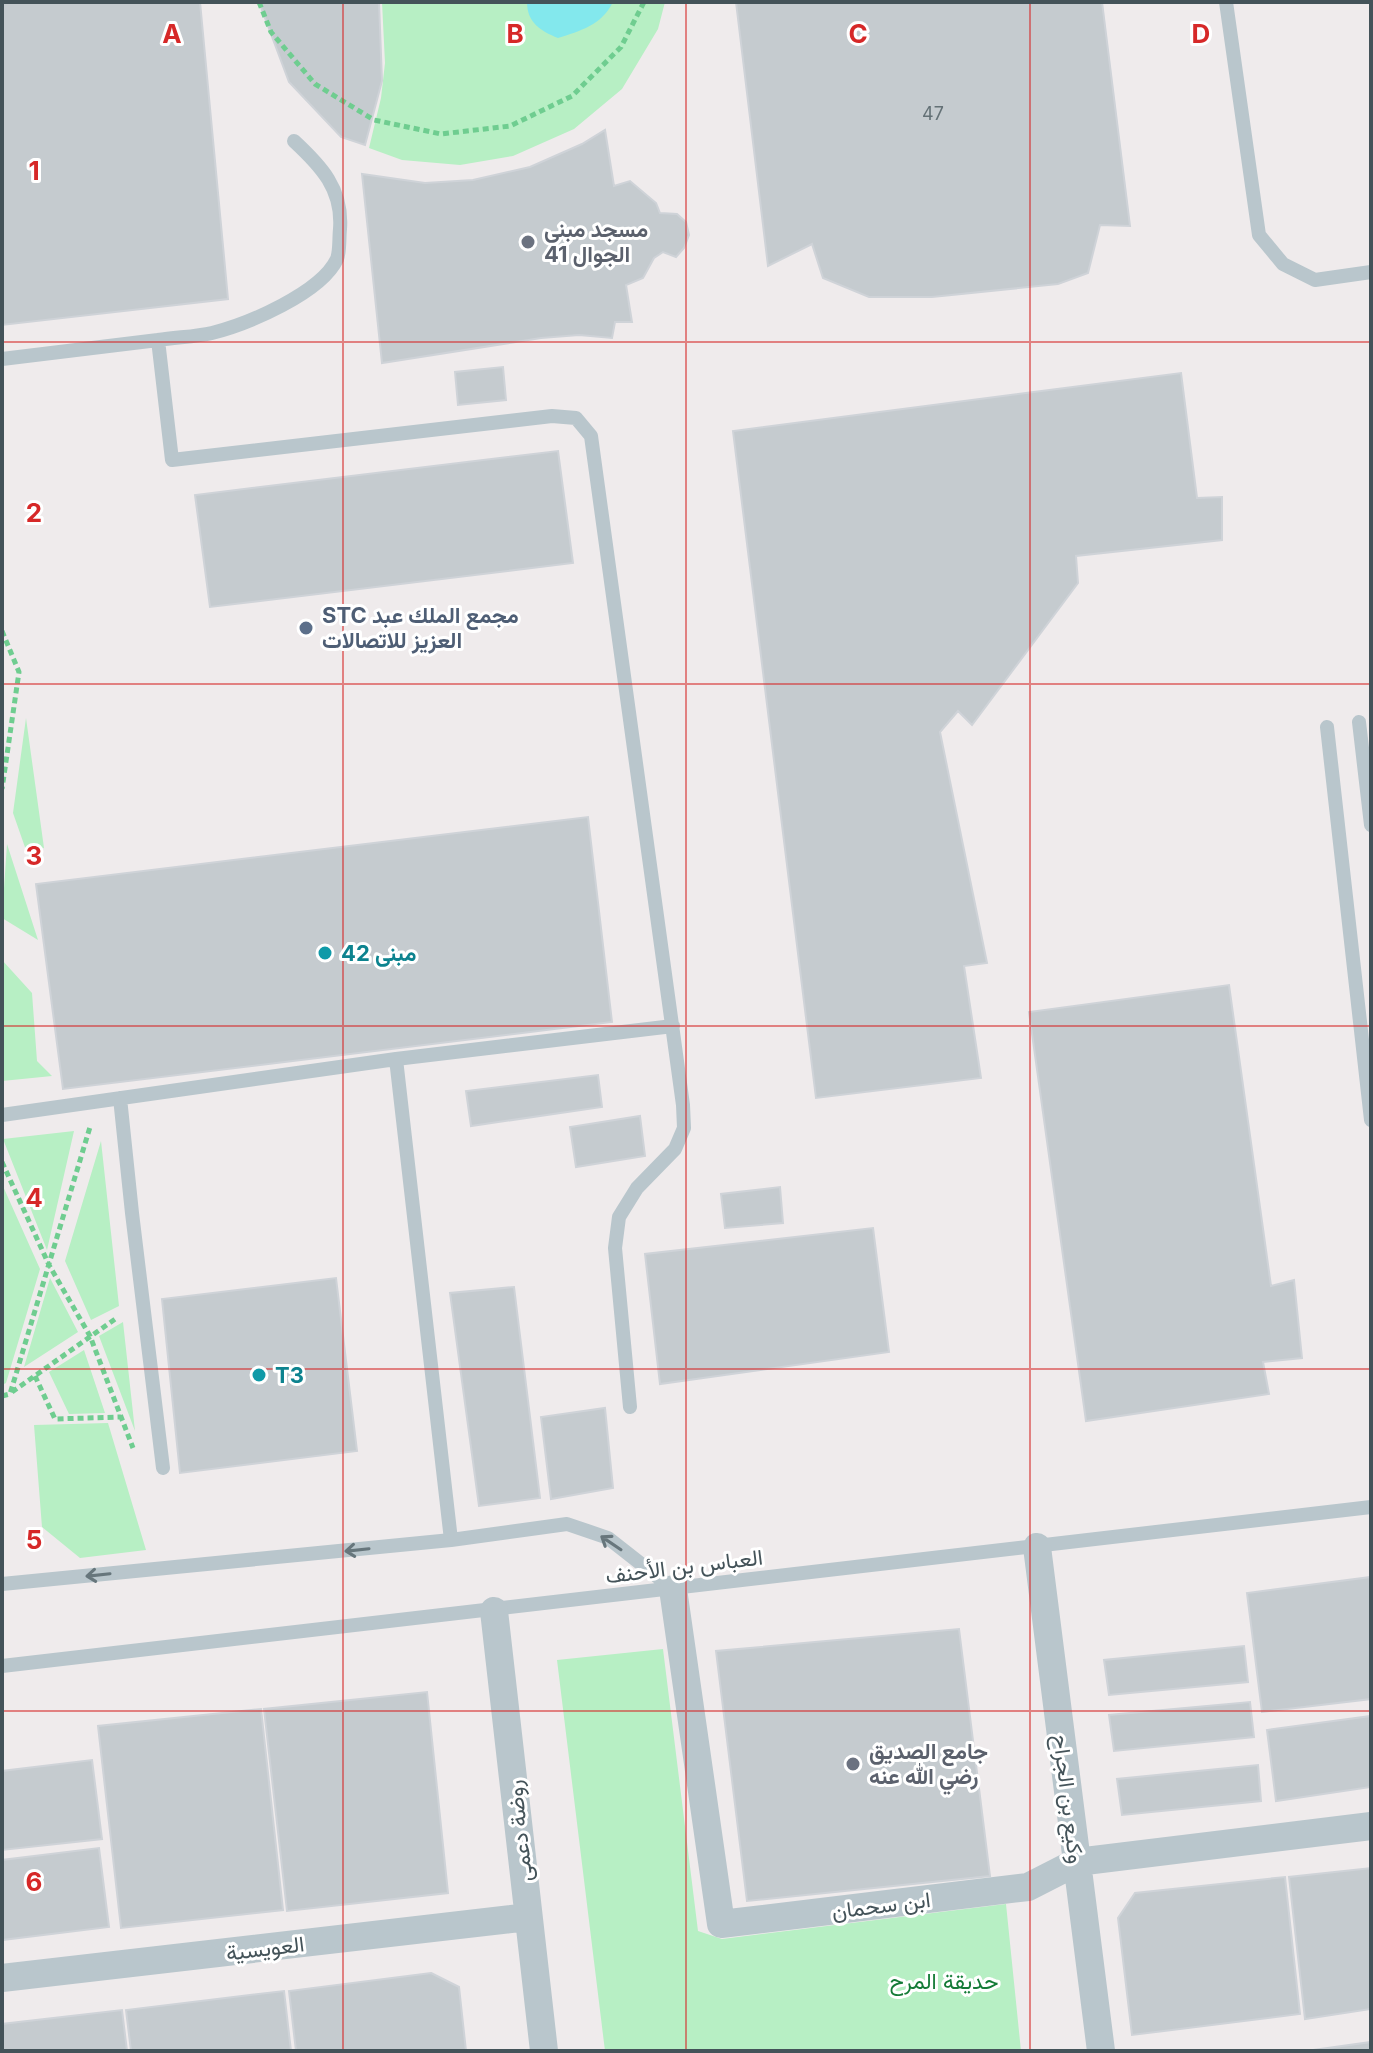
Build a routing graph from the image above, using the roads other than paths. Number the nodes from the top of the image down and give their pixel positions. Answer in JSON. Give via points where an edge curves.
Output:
{"nodes":[{"id":1,"x":1226,"y":2,"type":"edge"},
{"id":2,"x":294,"y":141,"type":"dead end"},
{"id":3,"x":1371,"y":272,"type":"edge"},
{"id":4,"x":158,"y":340,"type":"junction"},
{"id":5,"x":2,"y":359,"type":"edge"},
{"id":6,"x":1359,"y":722,"type":"dead end"},
{"id":7,"x":1327,"y":727,"type":"dead end"},
{"id":8,"x":1371,"y":825,"type":"edge"},
{"id":9,"x":673,"y":1026,"type":"junction"},
{"id":10,"x":396,"y":1059,"type":"junction"},
{"id":11,"x":120,"y":1098,"type":"junction"},
{"id":12,"x":2,"y":1115,"type":"edge"},
{"id":13,"x":1371,"y":1120,"type":"edge"},
{"id":14,"x":630,"y":1407,"type":"dead end"},
{"id":15,"x":161,"y":1461,"type":"road end"},
{"id":16,"x":1371,"y":1507,"type":"edge"},
{"id":17,"x":451,"y":1540,"type":"junction"},
{"id":18,"x":1037,"y":1547,"type":"junction"},
{"id":19,"x":2,"y":1584,"type":"edge"},
{"id":20,"x":673,"y":1589,"type":"junction"},
{"id":21,"x":494,"y":1611,"type":"junction"},
{"id":22,"x":2,"y":1666,"type":"edge"},
{"id":23,"x":1371,"y":1826,"type":"edge"},
{"id":24,"x":1077,"y":1862,"type":"junction"},
{"id":25,"x":528,"y":1917,"type":"junction"},
{"id":26,"x":2,"y":1978,"type":"edge"},
{"id":27,"x":544,"y":2051,"type":"edge"},
{"id":28,"x":1101,"y":2051,"type":"edge"}],
"edges":[{"from":1,"to":3,"type":"lane","via":[[1259,235],[1283,264],[1315,280]]},
{"from":2,"to":4,"type":"lane","via":[[332,183],[341,219],[338,256],[327,274],[259,316],[212,333]]},
{"from":4,"to":5,"type":"lane"},
{"from":4,"to":9,"type":"lane","via":[[172,460],[552,416],[576,418],[591,436]]},
{"from":6,"to":8,"type":"lane"},
{"from":7,"to":13,"type":"lane"},
{"from":9,"to":10,"type":"lane"},
{"from":9,"to":14,"type":"lane","via":[[684,1128],[675,1149],[637,1188],[619,1217],[615,1248]]},
{"from":10,"to":11,"type":"lane"},
{"from":10,"to":17,"type":"lane"},
{"from":11,"to":12,"type":"lane"},
{"from":11,"to":15,"type":"lane"},
{"from":16,"to":18,"type":"lane","name":"العباس بن الأحنف"},
{"from":17,"to":19,"type":"lane","one_way":true},
{"from":20,"to":17,"type":"lane","one_way":true,"via":[[608,1538],[567,1524]]},
{"from":18,"to":20,"type":"lane","name":"العباس بن الأحنف"},
{"from":18,"to":24,"type":"street","name":"وكيع بن الجراح"},
{"from":20,"to":21,"type":"lane","name":"العباس بن الأحنف"},
{"from":20,"to":24,"type":"street","name":"ابن سحمان","via":[[721,1924],[1028,1887]]},
{"from":21,"to":22,"type":"lane","name":"العباس بن الأحنف"},
{"from":21,"to":25,"type":"street","name":"روضة دعمى"},
{"from":23,"to":24,"type":"street","name":"ابن سحمان"},
{"from":24,"to":28,"type":"street","name":"وكيع بن الجراح"},
{"from":25,"to":26,"type":"street","name":"العويسية"},
{"from":25,"to":27,"type":"street","name":"روضة دعمى"}]}
